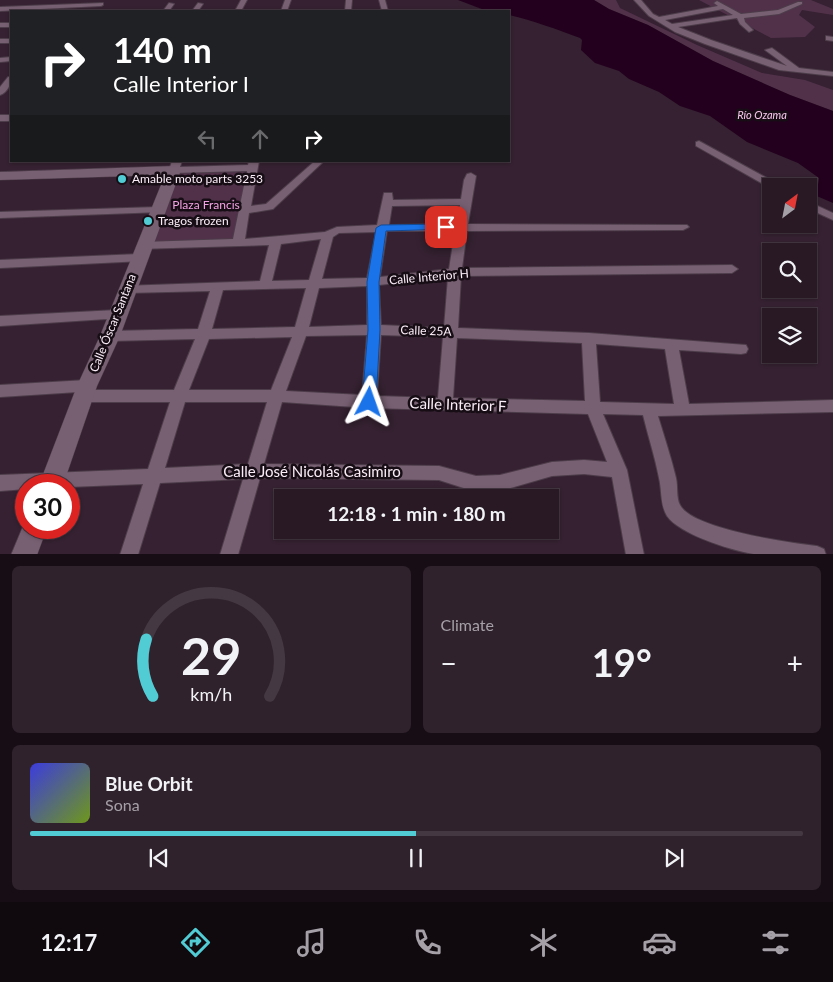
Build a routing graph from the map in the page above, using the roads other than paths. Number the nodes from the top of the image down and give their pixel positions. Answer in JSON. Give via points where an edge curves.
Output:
{"nodes":[{"id":1,"x":42,"y":0,"type":"edge"},
{"id":2,"x":107,"y":0,"type":"edge"},
{"id":3,"x":637,"y":0,"type":"edge"},
{"id":4,"x":717,"y":3,"type":"dead end"},
{"id":5,"x":800,"y":3,"type":"dead end"},
{"id":6,"x":101,"y":4,"type":"junction"},
{"id":7,"x":171,"y":4,"type":"dead end"},
{"id":8,"x":200,"y":4,"type":"dead end"},
{"id":9,"x":70,"y":6,"type":"edge"},
{"id":10,"x":725,"y":7,"type":"junction"},
{"id":11,"x":0,"y":9,"type":"edge"},
{"id":12,"x":34,"y":9,"type":"edge"},
{"id":13,"x":93,"y":10,"type":"edge"},
{"id":14,"x":167,"y":10,"type":"edge"},
{"id":15,"x":196,"y":10,"type":"edge"},
{"id":16,"x":740,"y":16,"type":"junction"},
{"id":17,"x":659,"y":19,"type":"junction"},
{"id":18,"x":670,"y":26,"type":"junction"},
{"id":19,"x":748,"y":30,"type":"dead end"},
{"id":20,"x":769,"y":50,"type":"dead end"},
{"id":21,"x":798,"y":70,"type":"junction"},
{"id":22,"x":833,"y":74,"type":"edge"},
{"id":23,"x":10,"y":79,"type":"edge"},
{"id":24,"x":0,"y":94,"type":"edge"},
{"id":25,"x":699,"y":144,"type":"dead end"},
{"id":26,"x":320,"y":162,"type":"edge"},
{"id":27,"x":253,"y":165,"type":"edge"},
{"id":28,"x":175,"y":166,"type":"edge"},
{"id":29,"x":0,"y":176,"type":"edge"},
{"id":30,"x":471,"y":176,"type":"dead end"},
{"id":31,"x":762,"y":179,"type":"edge"},
{"id":32,"x":465,"y":202,"type":"junction"},
{"id":33,"x":158,"y":210,"type":"junction"},
{"id":34,"x":244,"y":210,"type":"junction"},
{"id":35,"x":818,"y":210,"type":"edge"},
{"id":36,"x":0,"y":215,"type":"edge"},
{"id":37,"x":833,"y":217,"type":"edge"},
{"id":38,"x":463,"y":226,"type":"junction"},
{"id":39,"x":683,"y":227,"type":"dead end"},
{"id":40,"x":381,"y":228,"type":"junction"},
{"id":41,"x":328,"y":235,"type":"junction"},
{"id":42,"x":276,"y":241,"type":"junction"},
{"id":43,"x":238,"y":242,"type":"junction"},
{"id":44,"x":141,"y":252,"type":"junction"},
{"id":45,"x":0,"y":264,"type":"edge"},
{"id":46,"x":732,"y":269,"type":"dead end"},
{"id":47,"x":455,"y":272,"type":"junction"},
{"id":48,"x":373,"y":282,"type":"junction"},
{"id":49,"x":313,"y":284,"type":"junction"},
{"id":50,"x":265,"y":285,"type":"junction"},
{"id":51,"x":218,"y":286,"type":"junction"},
{"id":52,"x":127,"y":289,"type":"junction"},
{"id":53,"x":117,"y":316,"type":"junction"},
{"id":54,"x":0,"y":321,"type":"edge"},
{"id":55,"x":374,"y":330,"type":"junction"},
{"id":56,"x":452,"y":332,"type":"junction"},
{"id":57,"x":204,"y":333,"type":"junction"},
{"id":58,"x":300,"y":333,"type":"junction"},
{"id":59,"x":110,"y":336,"type":"junction"},
{"id":60,"x":589,"y":338,"type":"junction"},
{"id":61,"x":671,"y":344,"type":"junction"},
{"id":62,"x":741,"y":349,"type":"dead end"},
{"id":63,"x":0,"y":391,"type":"edge"},
{"id":64,"x":85,"y":391,"type":"junction"},
{"id":65,"x":179,"y":396,"type":"junction"},
{"id":66,"x":276,"y":396,"type":"junction"},
{"id":67,"x":369,"y":402,"type":"junction"},
{"id":68,"x":445,"y":404,"type":"junction"},
{"id":69,"x":833,"y":406,"type":"edge"},
{"id":70,"x":593,"y":408,"type":"junction"},
{"id":71,"x":649,"y":410,"type":"junction"},
{"id":72,"x":683,"y":410,"type":"junction"},
{"id":73,"x":620,"y":470,"type":"junction"},
{"id":74,"x":254,"y":471,"type":"junction"},
{"id":75,"x":55,"y":474,"type":"edge"},
{"id":76,"x":155,"y":476,"type":"junction"},
{"id":77,"x":80,"y":480,"type":"edge"},
{"id":78,"x":0,"y":483,"type":"edge"},
{"id":79,"x":15,"y":483,"type":"edge"},
{"id":80,"x":30,"y":539,"type":"edge"},
{"id":81,"x":24,"y":554,"type":"edge"},
{"id":82,"x":129,"y":554,"type":"edge"},
{"id":83,"x":229,"y":554,"type":"edge"},
{"id":84,"x":635,"y":554,"type":"edge"},
{"id":85,"x":817,"y":554,"type":"edge"}],
"edges":[{"from":1,"to":12,"type":"street"},
{"from":2,"to":6,"type":"street"},
{"from":3,"to":17,"type":"street"},
{"from":4,"to":10,"type":"street"},
{"from":5,"to":16,"type":"street","via":[[786,10]]},
{"from":6,"to":9,"type":"street"},
{"from":6,"to":13,"type":"street"},
{"from":7,"to":14,"type":"street"},
{"from":8,"to":15,"type":"street"},
{"from":9,"to":12,"type":"street"},
{"from":10,"to":16,"type":"street"},
{"from":10,"to":17,"type":"street"},
{"from":11,"to":12,"type":"street"},
{"from":16,"to":18,"type":"street"},
{"from":16,"to":19,"type":"street"},
{"from":17,"to":18,"type":"street"},
{"from":18,"to":21,"type":"street","via":[[764,62]]},
{"from":20,"to":21,"type":"street"},
{"from":21,"to":22,"type":"street"},
{"from":23,"to":24,"type":"street"},
{"from":25,"to":31,"type":"street"},
{"from":26,"to":34,"type":"street","via":[[270,208]]},
{"from":27,"to":28,"type":"street"},
{"from":27,"to":34,"type":"street"},
{"from":28,"to":29,"type":"street"},
{"from":28,"to":33,"type":"street","name":"Calle Óscar Santana"},
{"from":30,"to":32,"type":"street"},
{"from":32,"to":38,"type":"street"},
{"from":32,"to":40,"type":"street","via":[[387,199]]},
{"from":33,"to":36,"type":"street"},
{"from":33,"to":44,"type":"street","name":"Calle Óscar Santana"},
{"from":34,"to":43,"type":"street"},
{"from":35,"to":37,"type":"street"},
{"from":38,"to":39,"type":"street"},
{"from":38,"to":40,"type":"street"},
{"from":38,"to":47,"type":"street"},
{"from":40,"to":41,"type":"street","via":[[337,230]]},
{"from":40,"to":48,"type":"street"},
{"from":41,"to":42,"type":"street"},
{"from":41,"to":49,"type":"street"},
{"from":42,"to":43,"type":"street"},
{"from":42,"to":50,"type":"street"},
{"from":43,"to":44,"type":"street"},
{"from":44,"to":45,"type":"street"},
{"from":44,"to":52,"type":"street","name":"Calle Óscar Santana"},
{"from":46,"to":47,"type":"street","name":"Calle Interior H"},
{"from":47,"to":48,"type":"street","name":"Calle Interior H"},
{"from":47,"to":56,"type":"street"},
{"from":48,"to":49,"type":"street","name":"Calle Interior H"},
{"from":48,"to":55,"type":"street"},
{"from":49,"to":50,"type":"street","name":"Calle Interior H"},
{"from":49,"to":58,"type":"street"},
{"from":50,"to":51,"type":"street","name":"Calle Interior H"},
{"from":51,"to":52,"type":"street","name":"Calle Interior H"},
{"from":51,"to":57,"type":"street"},
{"from":52,"to":53,"type":"street","name":"Calle Óscar Santana"},
{"from":53,"to":54,"type":"street"},
{"from":53,"to":59,"type":"street","name":"Calle Óscar Santana"},
{"from":55,"to":56,"type":"street","name":"Calle 25A"},
{"from":55,"to":58,"type":"street","name":"Calle 25A"},
{"from":55,"to":67,"type":"street"},
{"from":56,"to":60,"type":"street","name":"Calle 25A"},
{"from":56,"to":68,"type":"street"},
{"from":57,"to":58,"type":"street","name":"Calle 25A"},
{"from":57,"to":59,"type":"street","name":"Calle 25A"},
{"from":57,"to":65,"type":"street"},
{"from":58,"to":66,"type":"street"},
{"from":59,"to":64,"type":"street","name":"Calle Óscar Santana"},
{"from":60,"to":61,"type":"street","name":"Calle 25A"},
{"from":60,"to":70,"type":"street"},
{"from":61,"to":62,"type":"street","name":"Calle 25A"},
{"from":61,"to":72,"type":"street"},
{"from":63,"to":64,"type":"street","name":"Calle Interior F"},
{"from":64,"to":65,"type":"street","name":"Calle Interior F"},
{"from":64,"to":75,"type":"street","name":"Calle Óscar Santana"},
{"from":65,"to":66,"type":"street","name":"Calle Interior F"},
{"from":65,"to":76,"type":"street"},
{"from":66,"to":67,"type":"street","name":"Calle Interior F"},
{"from":66,"to":74,"type":"street"},
{"from":67,"to":68,"type":"street","name":"Calle Interior F"},
{"from":68,"to":70,"type":"street","name":"Calle Interior F"},
{"from":69,"to":72,"type":"street","name":"Calle Interior F"},
{"from":70,"to":71,"type":"street","name":"Calle Interior F"},
{"from":70,"to":73,"type":"street"},
{"from":71,"to":72,"type":"street","name":"Calle Interior F"},
{"from":71,"to":85,"type":"street","via":[[673,511],[683,521],[712,534],[791,553]]},
{"from":73,"to":74,"type":"street","name":"Calle José Nicolás Casimiro","via":[[552,469],[500,483],[476,484],[419,471]]},
{"from":73,"to":84,"type":"street"},
{"from":74,"to":76,"type":"street","name":"Calle José Nicolás Casimiro"},
{"from":74,"to":83,"type":"street"},
{"from":76,"to":77,"type":"street","name":"Calle José Nicolás Casimiro"},
{"from":76,"to":82,"type":"street"},
{"from":78,"to":79,"type":"street","name":"Calle José Nicolás Casimiro"},
{"from":80,"to":81,"type":"street"}]}
